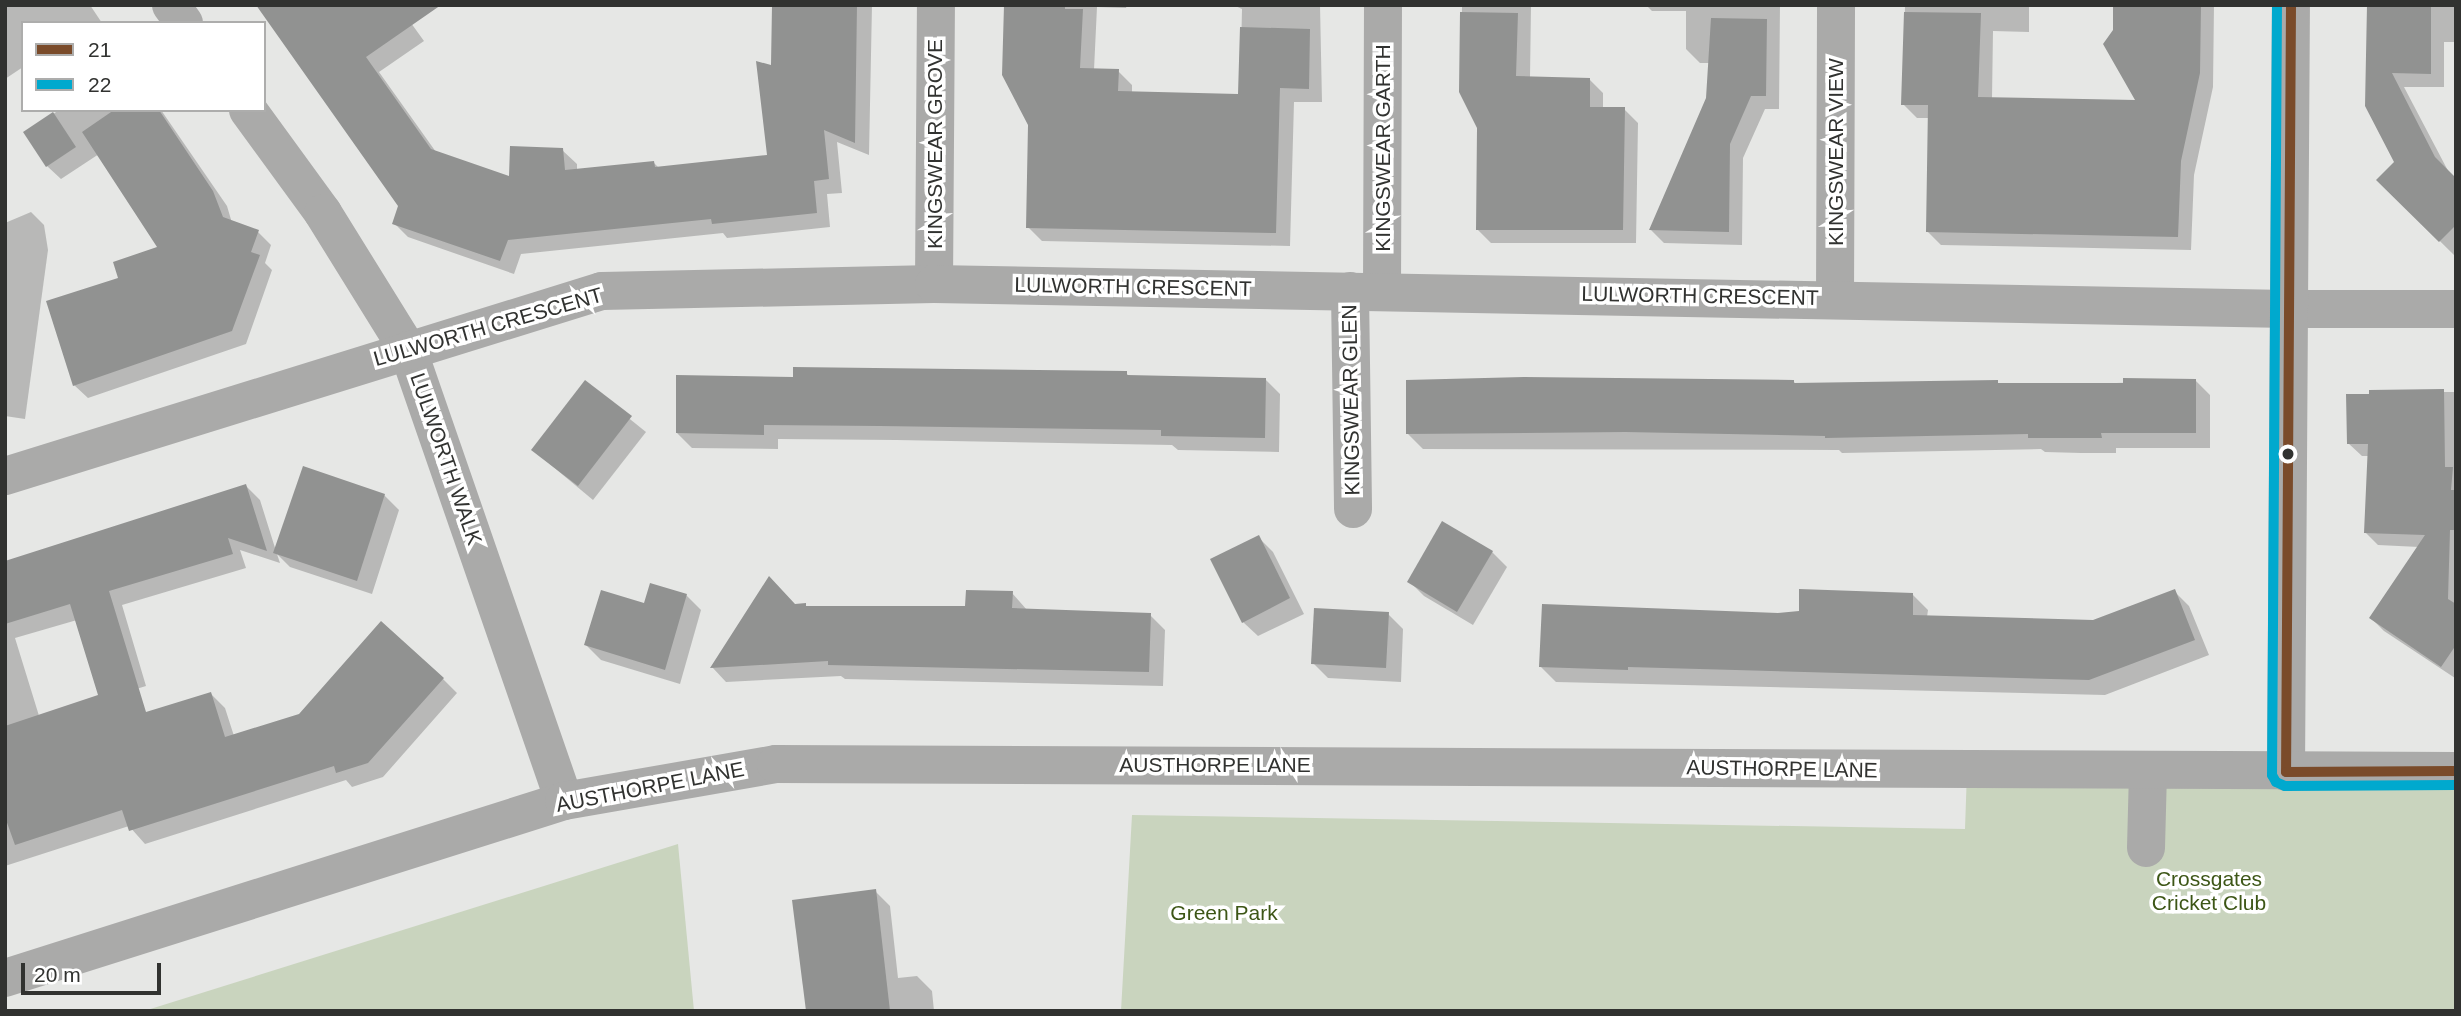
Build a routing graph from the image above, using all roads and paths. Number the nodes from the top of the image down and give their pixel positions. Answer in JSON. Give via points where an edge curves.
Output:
{"nodes":[{"id":1,"x":171,"y":5,"type":"edge"},
{"id":2,"x":936,"y":5,"type":"edge"},
{"id":3,"x":1383,"y":5,"type":"edge"},
{"id":4,"x":1836,"y":5,"type":"edge"},
{"id":5,"x":2291,"y":5,"type":"edge"},
{"id":6,"x":183,"y":21,"type":"edge"},
{"id":7,"x":249,"y":112,"type":"edge"},
{"id":8,"x":934,"y":284,"type":"junction"},
{"id":9,"x":1366,"y":291,"type":"junction"},
{"id":10,"x":1835,"y":299,"type":"junction"},
{"id":11,"x":2289,"y":309,"type":"junction"},
{"id":12,"x":2456,"y":309,"type":"edge"},
{"id":13,"x":408,"y":350,"type":"junction"},
{"id":14,"x":5,"y":476,"type":"edge"},
{"id":15,"x":1353,"y":509,"type":"dead end"},
{"id":16,"x":2456,"y":771,"type":"edge"},
{"id":17,"x":2148,"y":772,"type":"junction"},
{"id":18,"x":2286,"y":772,"type":"junction"},
{"id":19,"x":564,"y":801,"type":"junction"},
{"id":20,"x":2146,"y":848,"type":"dead end"},
{"id":21,"x":5,"y":978,"type":"edge"}],
"edges":[{"from":1,"to":6,"type":"street"},
{"from":2,"to":8,"type":"street","name":"KINGSWEAR GROVE"},
{"from":3,"to":9,"type":"street","name":"KINGSWEAR GARTH"},
{"from":4,"to":10,"type":"street","name":"KINGSWEAR VIEW"},
{"from":5,"to":11,"type":"street"},
{"from":7,"to":13,"type":"street","name":"LULWORTH WALK","via":[[323,213]]},
{"from":8,"to":9,"type":"street","name":"LULWORTH CRESCENT"},
{"from":8,"to":13,"type":"street","name":"LULWORTH CRESCENT","via":[[602,291]]},
{"from":9,"to":10,"type":"street","name":"LULWORTH CRESCENT"},
{"from":9,"to":15,"type":"street","name":"KINGSWEAR GLEN"},
{"from":10,"to":11,"type":"street","name":"LULWORTH CRESCENT"},
{"from":11,"to":12,"type":"street","name":"LULWORTH CRESCENT"},
{"from":11,"to":18,"type":"street"},
{"from":13,"to":14,"type":"street","name":"LULWORTH CRESCENT"},
{"from":13,"to":19,"type":"street","name":"LULWORTH WALK"},
{"from":16,"to":18,"type":"street","name":"AUSTHORPE LANE"},
{"from":17,"to":18,"type":"street","name":"AUSTHORPE LANE"},
{"from":17,"to":19,"type":"street","name":"AUSTHORPE LANE","via":[[776,764]]},
{"from":17,"to":20,"type":"street"},
{"from":19,"to":21,"type":"street","name":"AUSTHORPE LANE"}]}
